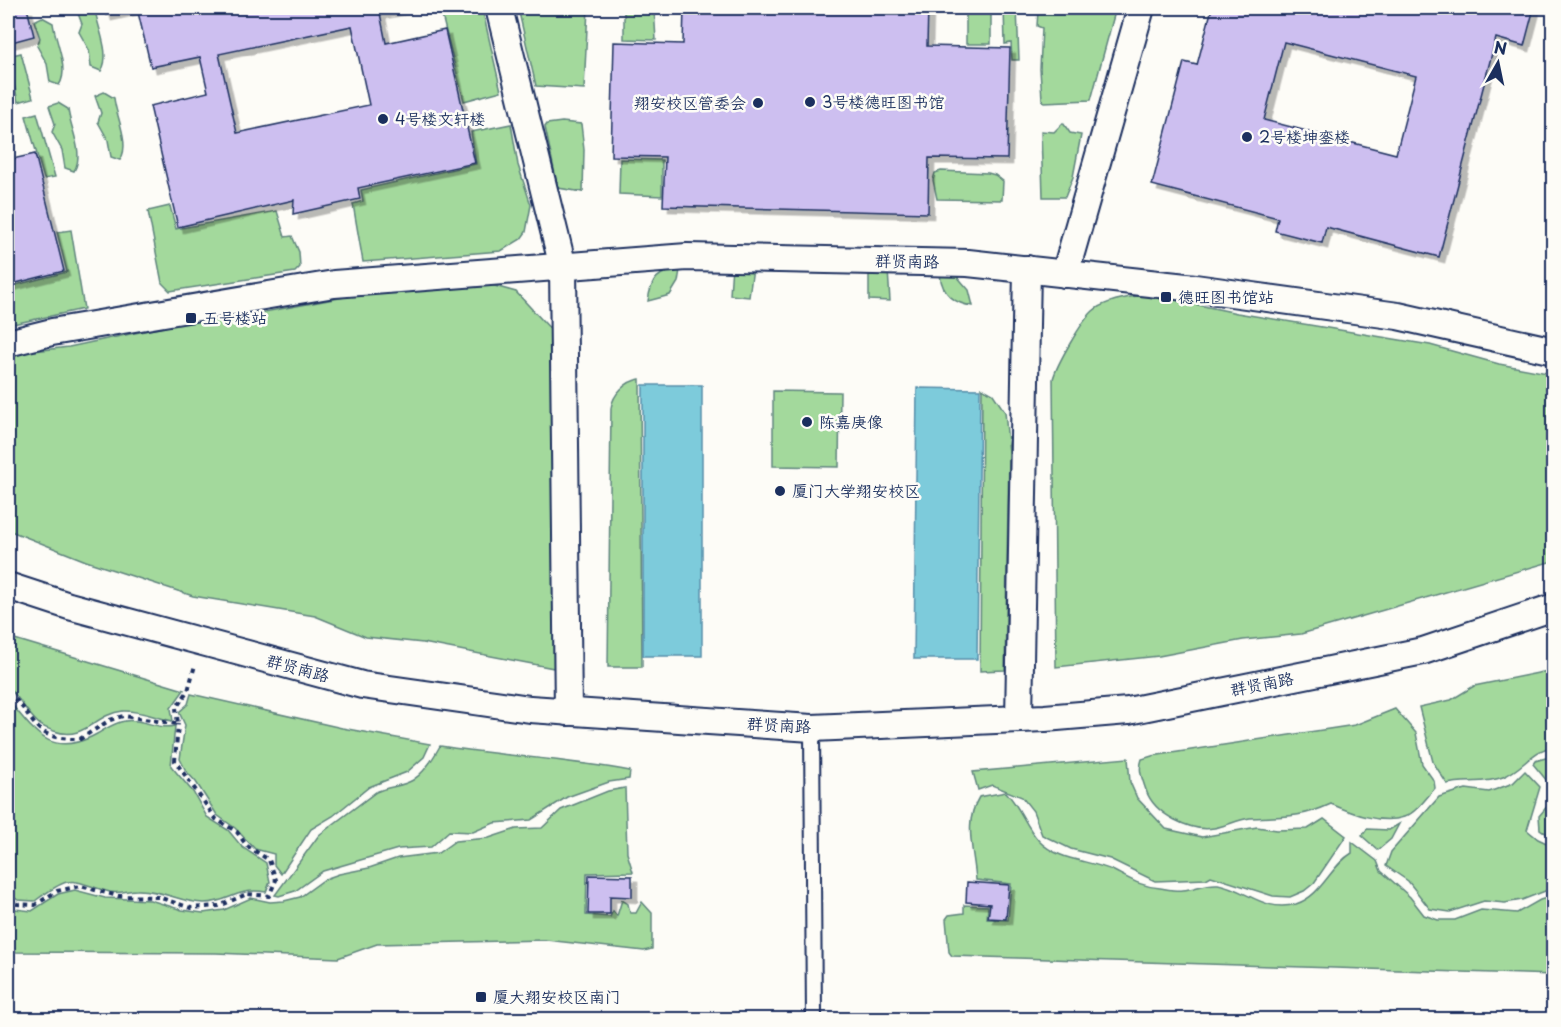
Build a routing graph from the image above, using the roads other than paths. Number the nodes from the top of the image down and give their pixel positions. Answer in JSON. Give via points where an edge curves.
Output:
{"nodes":[{"id":1,"x":499,"y":8,"type":"edge"},
{"id":2,"x":1141,"y":8,"type":"edge"},
{"id":3,"x":563,"y":267,"type":"junction"},
{"id":4,"x":1027,"y":269,"type":"junction"},
{"id":5,"x":1065,"y":274,"type":"junction"},
{"id":6,"x":8,"y":343,"type":"edge"},
{"id":7,"x":1554,"y":351,"type":"edge"},
{"id":8,"x":8,"y":586,"type":"edge"},
{"id":9,"x":1554,"y":607,"type":"edge"},
{"id":10,"x":568,"y":712,"type":"junction"},
{"id":11,"x":1019,"y":719,"type":"junction"},
{"id":12,"x":812,"y":728,"type":"junction"},
{"id":13,"x":814,"y":1020,"type":"edge"}],
"edges":[{"from":1,"to":3,"type":"street"},
{"from":2,"to":5,"type":"street"},
{"from":3,"to":4,"type":"street","name":"群贤南路","via":[[687,257],[968,263]]},
{"from":3,"to":6,"type":"street","name":"群贤南路","via":[[334,284]]},
{"from":3,"to":10,"type":"street"},
{"from":4,"to":5,"type":"street","name":"群贤南路"},
{"from":4,"to":11,"type":"street"},
{"from":5,"to":7,"type":"street","name":"群贤南路","via":[[1398,316]]},
{"from":8,"to":10,"type":"street","name":"群贤南路","via":[[362,685]]},
{"from":9,"to":11,"type":"street","name":"群贤南路","via":[[1423,651],[1128,711]]},
{"from":10,"to":12,"type":"street","name":"群贤南路"},
{"from":11,"to":12,"type":"street","name":"群贤南路"},
{"from":12,"to":13,"type":"lane"}]}
